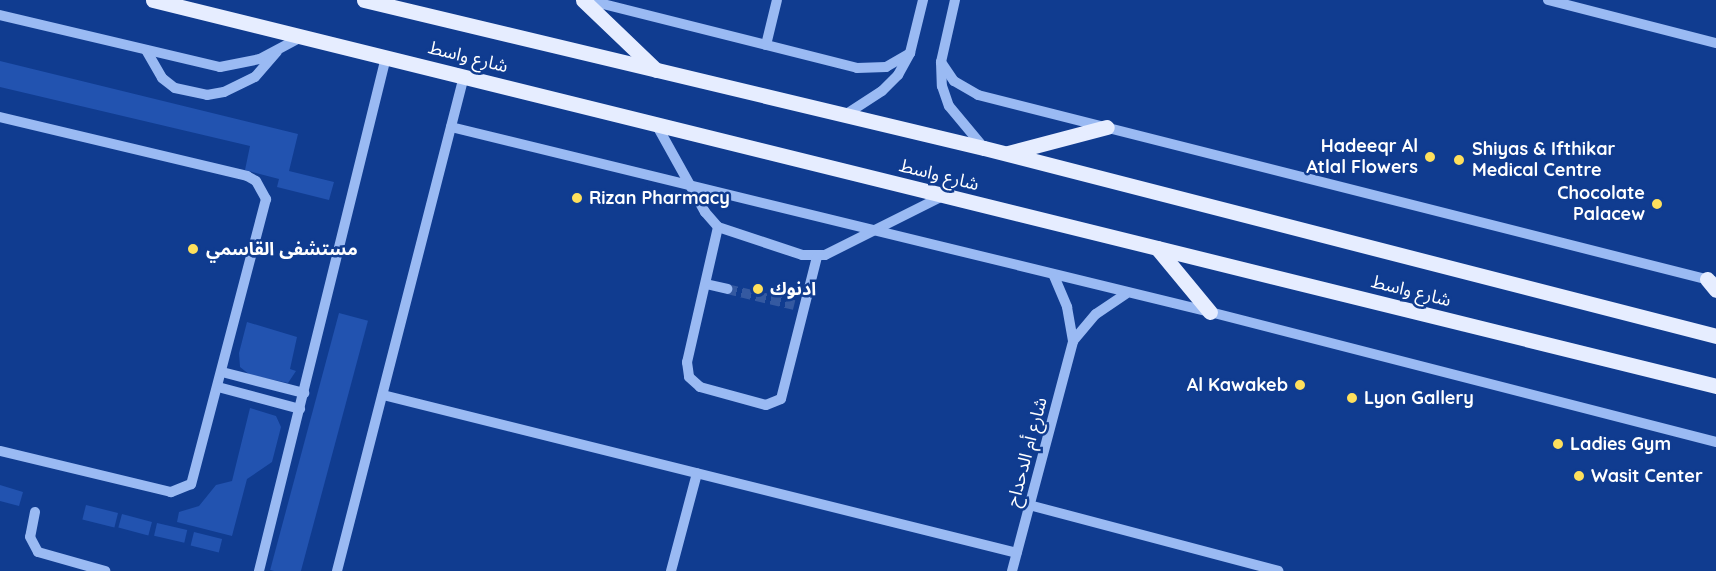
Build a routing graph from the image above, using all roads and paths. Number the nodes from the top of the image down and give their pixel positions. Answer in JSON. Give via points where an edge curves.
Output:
{"nodes":[{"id":1,"x":153,"y":0,"type":"edge"},
{"id":2,"x":364,"y":0,"type":"edge"},
{"id":3,"x":585,"y":0,"type":"edge"},
{"id":4,"x":777,"y":0,"type":"edge"},
{"id":5,"x":923,"y":0,"type":"edge"},
{"id":6,"x":955,"y":0,"type":"edge"},
{"id":7,"x":1548,"y":0,"type":"edge"},
{"id":8,"x":0,"y":15,"type":"edge"},
{"id":9,"x":303,"y":36,"type":"junction"},
{"id":10,"x":1716,"y":43,"type":"edge"},
{"id":11,"x":766,"y":45,"type":"junction"},
{"id":12,"x":146,"y":50,"type":"junction"},
{"id":13,"x":278,"y":51,"type":"junction"},
{"id":14,"x":910,"y":53,"type":"junction"},
{"id":15,"x":386,"y":57,"type":"junction"},
{"id":16,"x":941,"y":62,"type":"junction"},
{"id":17,"x":658,"y":72,"type":"junction"},
{"id":18,"x":464,"y":76,"type":"junction"},
{"id":19,"x":0,"y":117,"type":"edge"},
{"id":20,"x":843,"y":117,"type":"junction"},
{"id":21,"x":656,"y":124,"type":"junction"},
{"id":22,"x":451,"y":127,"type":"junction"},
{"id":23,"x":1107,"y":127,"type":"junction"},
{"id":24,"x":984,"y":148,"type":"junction"},
{"id":25,"x":1005,"y":154,"type":"junction"},
{"id":26,"x":688,"y":182,"type":"junction"},
{"id":27,"x":943,"y":196,"type":"junction"},
{"id":28,"x":718,"y":227,"type":"junction"},
{"id":29,"x":873,"y":230,"type":"junction"},
{"id":30,"x":1157,"y":248,"type":"junction"},
{"id":31,"x":817,"y":257,"type":"junction"},
{"id":32,"x":1054,"y":276,"type":"junction"},
{"id":33,"x":1713,"y":283,"type":"edge"},
{"id":34,"x":706,"y":284,"type":"junction"},
{"id":35,"x":727,"y":289,"type":"tunnel mouth"},
{"id":36,"x":1126,"y":294,"type":"junction"},
{"id":37,"x":1210,"y":312,"type":"junction"},
{"id":38,"x":1716,"y":336,"type":"edge"},
{"id":39,"x":1073,"y":341,"type":"junction"},
{"id":40,"x":222,"y":372,"type":"junction"},
{"id":41,"x":1716,"y":386,"type":"edge"},
{"id":42,"x":218,"y":387,"type":"junction"},
{"id":43,"x":304,"y":393,"type":"junction"},
{"id":44,"x":382,"y":395,"type":"junction"},
{"id":45,"x":300,"y":409,"type":"junction"},
{"id":46,"x":1716,"y":442,"type":"edge"},
{"id":47,"x":0,"y":451,"type":"edge"},
{"id":48,"x":697,"y":473,"type":"junction"},
{"id":49,"x":1029,"y":505,"type":"junction"},
{"id":50,"x":35,"y":512,"type":"dead end"},
{"id":51,"x":1017,"y":553,"type":"junction"},
{"id":52,"x":105,"y":571,"type":"edge"},
{"id":53,"x":259,"y":571,"type":"edge"},
{"id":54,"x":337,"y":571,"type":"edge"},
{"id":55,"x":671,"y":571,"type":"edge"},
{"id":56,"x":1012,"y":571,"type":"edge"},
{"id":57,"x":1278,"y":571,"type":"edge"}],
"edges":[{"from":1,"to":9,"type":"main road","name":"شارع واسط"},
{"from":2,"to":17,"type":"main road","name":"شارع واسط"},
{"from":3,"to":11,"type":"street"},
{"from":3,"to":17,"type":"main road"},
{"from":4,"to":11,"type":"street"},
{"from":5,"to":14,"type":"street"},
{"from":6,"to":16,"type":"street"},
{"from":7,"to":10,"type":"street"},
{"from":8,"to":12,"type":"street"},
{"from":9,"to":13,"type":"street"},
{"from":9,"to":15,"type":"main road","name":"شارع واسط"},
{"from":11,"to":14,"type":"street","via":[[871,69],[899,61]]},
{"from":12,"to":13,"type":"street","via":[[220,67],[250,62]]},
{"from":12,"to":13,"type":"street","via":[[162,78],[175,88],[207,95],[224,92],[255,77]]},
{"from":14,"to":20,"type":"street","via":[[898,75],[882,91]]},
{"from":15,"to":18,"type":"main road","name":"شارع واسط"},
{"from":15,"to":43,"type":"street"},
{"from":16,"to":23,"type":"street","via":[[954,81],[969,92]]},
{"from":16,"to":24,"type":"street","via":[[949,106]]},
{"from":17,"to":20,"type":"main road","name":"شارع واسط"},
{"from":18,"to":21,"type":"main road","name":"شارع واسط"},
{"from":18,"to":22,"type":"street"},
{"from":19,"to":40,"type":"street","via":[[256,181],[266,199]]},
{"from":20,"to":24,"type":"main road","name":"شارع واسط"},
{"from":21,"to":26,"type":"street"},
{"from":21,"to":27,"type":"main road","name":"شارع واسط"},
{"from":22,"to":26,"type":"street"},
{"from":22,"to":44,"type":"street"},
{"from":23,"to":25,"type":"main road"},
{"from":23,"to":33,"type":"street"},
{"from":24,"to":25,"type":"main road","name":"شارع واسط"},
{"from":25,"to":38,"type":"main road","name":"شارع واسط"},
{"from":26,"to":28,"type":"street"},
{"from":26,"to":29,"type":"street"},
{"from":27,"to":29,"type":"street"},
{"from":27,"to":30,"type":"main road","name":"شارع واسط"},
{"from":28,"to":31,"type":"street"},
{"from":28,"to":34,"type":"street"},
{"from":29,"to":31,"type":"street"},
{"from":29,"to":32,"type":"street"},
{"from":30,"to":37,"type":"main road"},
{"from":30,"to":41,"type":"main road","name":"شارع واسط"},
{"from":31,"to":34,"type":"street","via":[[799,306],[783,394],[777,404],[766,405],[700,387],[689,377],[687,362]]},
{"from":32,"to":36,"type":"street"},
{"from":32,"to":39,"type":"street","name":"شارع أم الدحداح","via":[[1067,307]]},
{"from":34,"to":35,"type":"street"},
{"from":36,"to":37,"type":"street"},
{"from":36,"to":39,"type":"street","name":"شارع أم الدحداح","via":[[1096,314]]},
{"from":37,"to":46,"type":"street"},
{"from":39,"to":49,"type":"street","name":"شارع أم الدحداح"},
{"from":40,"to":42,"type":"street"},
{"from":40,"to":43,"type":"street"},
{"from":42,"to":45,"type":"street"},
{"from":42,"to":47,"type":"street","via":[[195,477],[178,492]]},
{"from":43,"to":45,"type":"street"},
{"from":44,"to":48,"type":"street"},
{"from":44,"to":54,"type":"street"},
{"from":45,"to":53,"type":"street"},
{"from":48,"to":51,"type":"street"},
{"from":48,"to":55,"type":"street"},
{"from":49,"to":51,"type":"street","name":"شارع أم الدحداح"},
{"from":49,"to":57,"type":"street"},
{"from":50,"to":52,"type":"street","via":[[30,537],[38,552]]},
{"from":51,"to":56,"type":"street","name":"شارع أم الدحداح"}]}
